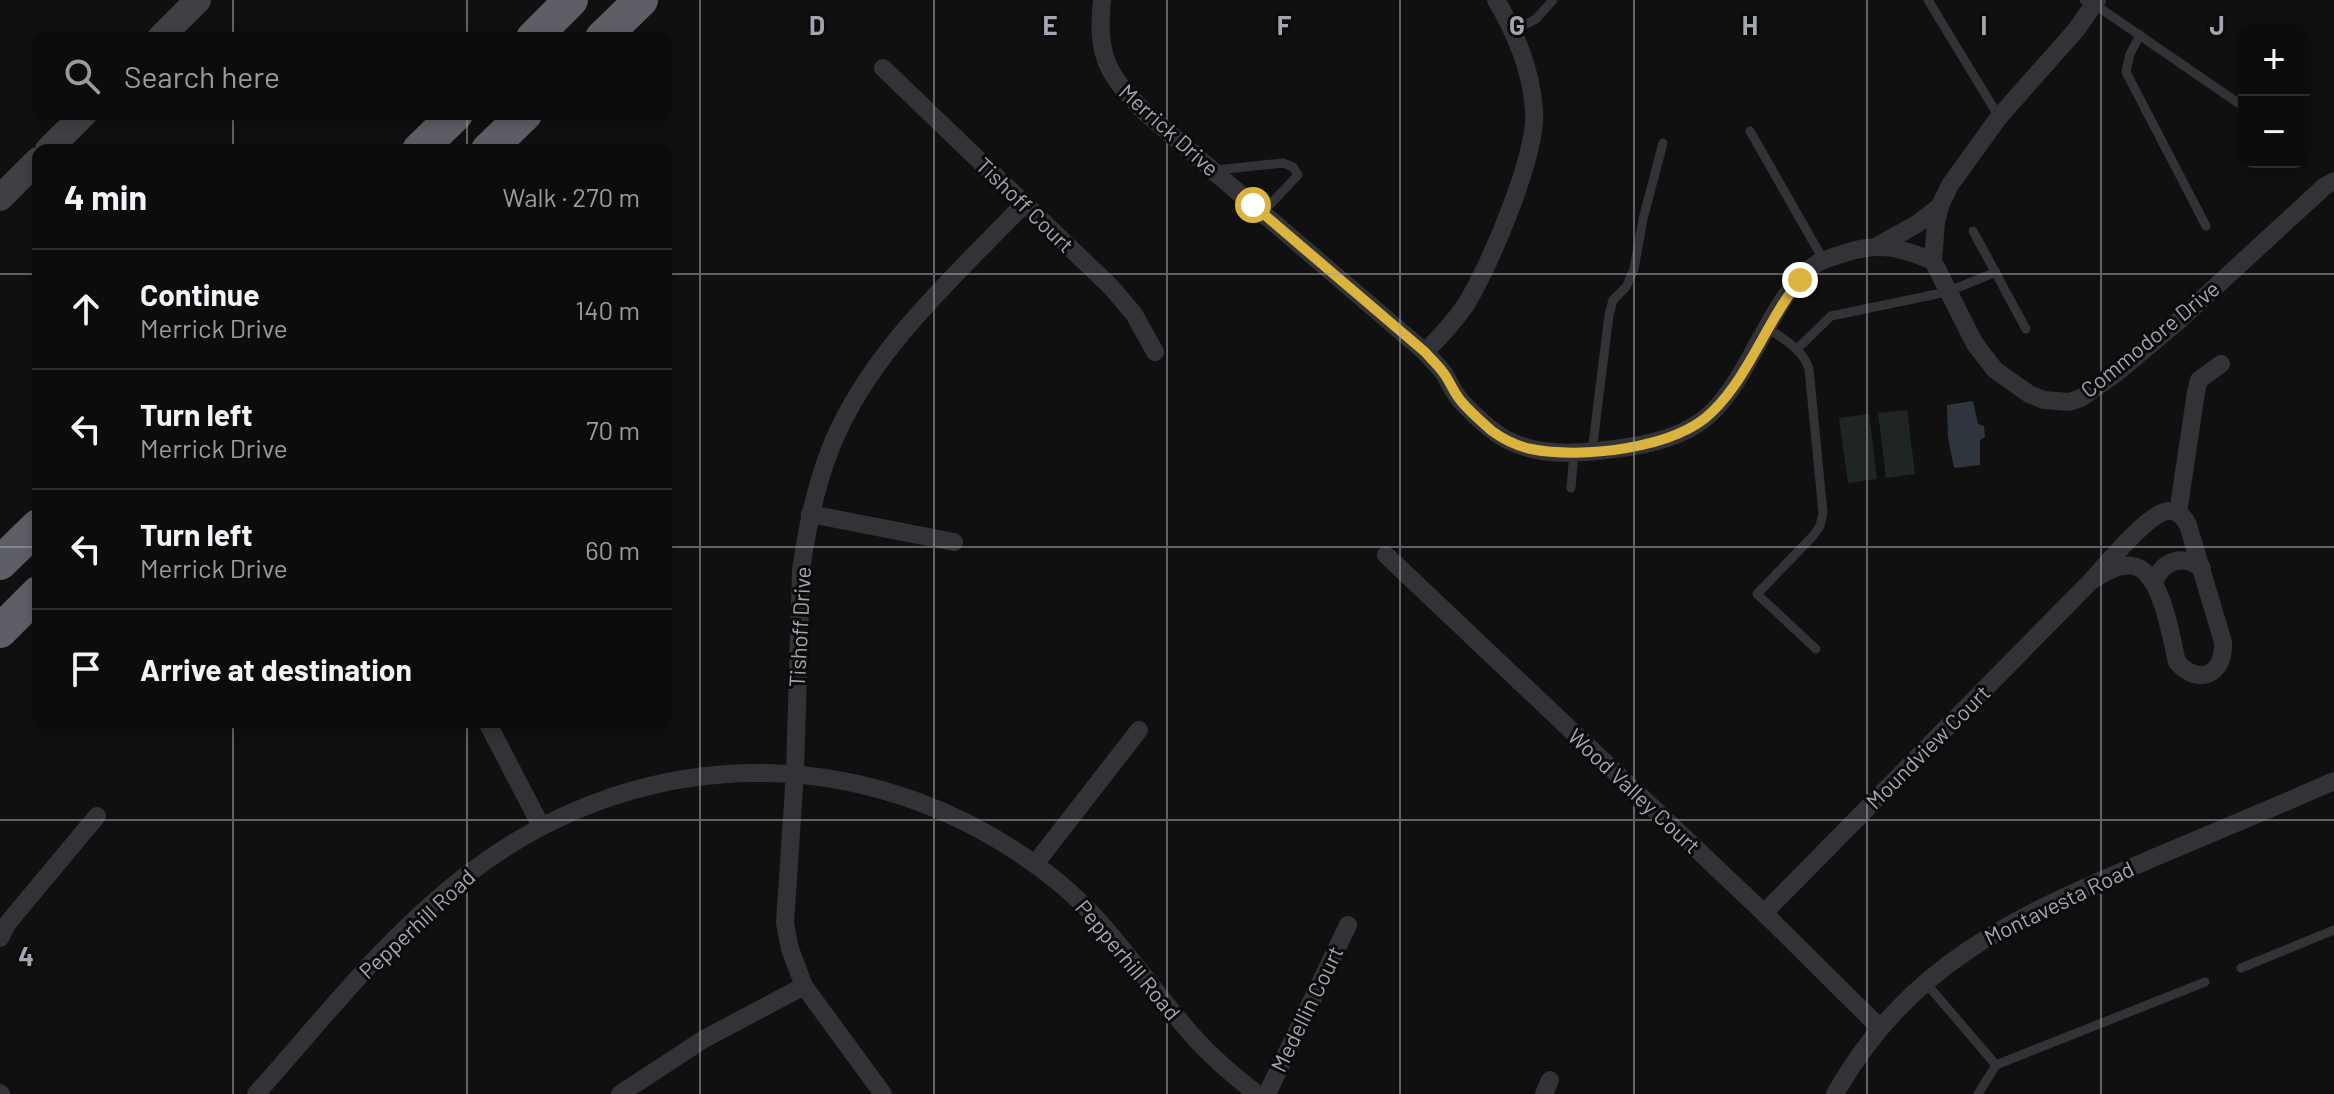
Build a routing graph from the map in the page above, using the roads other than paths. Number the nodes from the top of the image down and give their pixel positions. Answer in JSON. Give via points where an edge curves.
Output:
{"nodes":[{"id":1,"x":198,"y":0,"type":"edge"},
{"id":2,"x":571,"y":0,"type":"edge"},
{"id":3,"x":641,"y":0,"type":"edge"},
{"id":4,"x":1102,"y":0,"type":"edge"},
{"id":5,"x":1496,"y":0,"type":"edge"},
{"id":6,"x":1553,"y":0,"type":"edge"},
{"id":7,"x":1928,"y":0,"type":"edge"},
{"id":8,"x":2092,"y":1,"type":"edge"},
{"id":9,"x":1513,"y":31,"type":"junction"},
{"id":10,"x":166,"y":32,"type":"edge"},
{"id":11,"x":539,"y":32,"type":"edge"},
{"id":12,"x":608,"y":32,"type":"edge"},
{"id":13,"x":2140,"y":35,"type":"junction"},
{"id":14,"x":883,"y":68,"type":"dead end"},
{"id":15,"x":2238,"y":103,"type":"edge"},
{"id":16,"x":1999,"y":117,"type":"junction"},
{"id":17,"x":78,"y":120,"type":"edge"},
{"id":18,"x":450,"y":120,"type":"edge"},
{"id":19,"x":519,"y":120,"type":"edge"},
{"id":20,"x":1750,"y":131,"type":"dead end"},
{"id":21,"x":1663,"y":143,"type":"dead end"},
{"id":22,"x":54,"y":144,"type":"edge"},
{"id":23,"x":425,"y":144,"type":"edge"},
{"id":24,"x":494,"y":144,"type":"edge"},
{"id":25,"x":32,"y":166,"type":"edge"},
{"id":26,"x":1212,"y":170,"type":"junction"},
{"id":27,"x":2334,"y":181,"type":"edge"},
{"id":28,"x":0,"y":198,"type":"edge"},
{"id":29,"x":1024,"y":204,"type":"junction"},
{"id":30,"x":1940,"y":206,"type":"junction"},
{"id":31,"x":1262,"y":213,"type":"junction"},
{"id":32,"x":2206,"y":226,"type":"dead end"},
{"id":33,"x":1973,"y":231,"type":"dead end"},
{"id":34,"x":1879,"y":245,"type":"junction"},
{"id":35,"x":1824,"y":261,"type":"junction"},
{"id":36,"x":1933,"y":261,"type":"junction"},
{"id":37,"x":1996,"y":272,"type":"junction"},
{"id":38,"x":1947,"y":292,"type":"junction"},
{"id":39,"x":1768,"y":328,"type":"junction"},
{"id":40,"x":2026,"y":329,"type":"dead end"},
{"id":41,"x":1797,"y":349,"type":"junction"},
{"id":42,"x":1155,"y":352,"type":"dead end"},
{"id":43,"x":1425,"y":352,"type":"junction"},
{"id":44,"x":2221,"y":364,"type":"dead end"},
{"id":45,"x":1583,"y":452,"type":"junction"},
{"id":46,"x":1571,"y":488,"type":"dead end"},
{"id":47,"x":2178,"y":513,"type":"junction"},
{"id":48,"x":810,"y":514,"type":"junction"},
{"id":49,"x":32,"y":532,"type":"edge"},
{"id":50,"x":954,"y":542,"type":"dead end"},
{"id":51,"x":1386,"y":555,"type":"dead end"},
{"id":52,"x":0,"y":563,"type":"edge"},
{"id":53,"x":2202,"y":568,"type":"junction"},
{"id":54,"x":2091,"y":581,"type":"junction"},
{"id":55,"x":2154,"y":582,"type":"junction"},
{"id":56,"x":32,"y":599,"type":"edge"},
{"id":57,"x":0,"y":631,"type":"edge"},
{"id":58,"x":1816,"y":649,"type":"dead end"},
{"id":59,"x":490,"y":728,"type":"edge"},
{"id":60,"x":1139,"y":730,"type":"dead end"},
{"id":61,"x":795,"y":773,"type":"junction"},
{"id":62,"x":2334,"y":781,"type":"edge"},
{"id":63,"x":97,"y":816,"type":"dead end"},
{"id":64,"x":541,"y":826,"type":"junction"},
{"id":65,"x":1035,"y":864,"type":"junction"},
{"id":66,"x":1764,"y":913,"type":"junction"},
{"id":67,"x":1348,"y":925,"type":"dead end"},
{"id":68,"x":2334,"y":930,"type":"edge"},
{"id":69,"x":0,"y":938,"type":"edge"},
{"id":70,"x":2241,"y":968,"type":"dead end"},
{"id":71,"x":1925,"y":982,"type":"junction"},
{"id":72,"x":2205,"y":982,"type":"dead end"},
{"id":73,"x":804,"y":986,"type":"junction"},
{"id":74,"x":1880,"y":1028,"type":"junction"},
{"id":75,"x":1996,"y":1065,"type":"junction"},
{"id":76,"x":256,"y":1094,"type":"edge"},
{"id":77,"x":620,"y":1094,"type":"edge"},
{"id":78,"x":883,"y":1094,"type":"edge"},
{"id":79,"x":1257,"y":1094,"type":"edge"},
{"id":80,"x":1267,"y":1094,"type":"edge"},
{"id":81,"x":1835,"y":1094,"type":"edge"},
{"id":82,"x":1978,"y":1094,"type":"edge"}],
"edges":[{"from":1,"to":10,"type":"street"},
{"from":2,"to":11,"type":"highway"},
{"from":3,"to":12,"type":"highway"},
{"from":4,"to":26,"type":"street","name":"Merrick Drive","via":[[1103,48],[1112,76]]},
{"from":5,"to":9,"type":"street"},
{"from":6,"to":9,"type":"lane","via":[[1536,19]]},
{"from":7,"to":16,"type":"lane"},
{"from":8,"to":13,"type":"lane"},
{"from":8,"to":16,"type":"street","name":"Commodore Drive","via":[[2076,30]]},
{"from":9,"to":43,"type":"street","via":[[1534,110],[1520,181],[1478,283]]},
{"from":13,"to":15,"type":"lane"},
{"from":13,"to":32,"type":"lane","via":[[2126,72]]},
{"from":14,"to":29,"type":"street","name":"Tishoff Court"},
{"from":16,"to":30,"type":"street","name":"Commodore Drive"},
{"from":17,"to":22,"type":"street"},
{"from":18,"to":23,"type":"highway"},
{"from":19,"to":24,"type":"highway"},
{"from":20,"to":35,"type":"lane"},
{"from":21,"to":45,"type":"lane","via":[[1634,269],[1609,315]]},
{"from":25,"to":28,"type":"street"},
{"from":26,"to":31,"type":"street","name":"Merrick Drive"},
{"from":26,"to":31,"type":"lane","via":[[1283,163],[1293,167],[1298,175]]},
{"from":27,"to":38,"type":"street","name":"Commodore Drive","via":[[2128,364],[2069,402],[2029,394],[1995,370]]},
{"from":29,"to":42,"type":"street","name":"Tishoff Court","via":[[1111,287]]},
{"from":29,"to":48,"type":"street","name":"Tishoff Drive","via":[[882,359],[838,431]]},
{"from":30,"to":34,"type":"street","name":"Merrick Drive"},
{"from":30,"to":36,"type":"street","name":"Commodore Drive"},
{"from":31,"to":43,"type":"street","name":"Merrick Drive"},
{"from":33,"to":37,"type":"lane"},
{"from":34,"to":35,"type":"street","name":"Merrick Drive"},
{"from":34,"to":36,"type":"street","name":"Merrick Drive"},
{"from":35,"to":39,"type":"street","name":"Merrick Drive","via":[[1793,288]]},
{"from":36,"to":38,"type":"street","name":"Commodore Drive"},
{"from":37,"to":38,"type":"lane"},
{"from":37,"to":40,"type":"lane"},
{"from":38,"to":41,"type":"lane","via":[[1831,316]]},
{"from":39,"to":41,"type":"lane"},
{"from":39,"to":45,"type":"street","name":"Merrick Drive","via":[[1732,387],[1703,420],[1645,444]]},
{"from":41,"to":58,"type":"lane","via":[[1809,369],[1823,513],[1813,536],[1757,594]]},
{"from":43,"to":45,"type":"street","name":"Merrick Drive","via":[[1461,402],[1509,441],[1529,449]]},
{"from":44,"to":47,"type":"street","via":[[2199,380]]},
{"from":45,"to":46,"type":"lane"},
{"from":47,"to":53,"type":"street","via":[[2186,521]]},
{"from":47,"to":54,"type":"street","name":"Moundview Court","via":[[2160,513]]},
{"from":48,"to":50,"type":"street"},
{"from":48,"to":61,"type":"street","name":"Tishoff Drive","via":[[801,570]]},
{"from":49,"to":52,"type":"highway"},
{"from":51,"to":66,"type":"street","name":"Wood Valley Court"},
{"from":53,"to":55,"type":"street","via":[[2184,559],[2174,561]]},
{"from":53,"to":55,"type":"street","via":[[2224,654],[2207,675],[2197,676],[2177,662]]},
{"from":54,"to":55,"type":"street","name":"Moundview Court","via":[[2112,569],[2132,566]]},
{"from":54,"to":66,"type":"street","name":"Moundview Court"},
{"from":56,"to":57,"type":"highway"},
{"from":59,"to":64,"type":"street"},
{"from":60,"to":65,"type":"street"},
{"from":61,"to":64,"type":"street","name":"Pepperhill Road","via":[[676,779],[605,798]]},
{"from":61,"to":65,"type":"street","name":"Pepperhill Road","via":[[851,781],[915,800],[968,822]]},
{"from":61,"to":73,"type":"street","name":"Tishoff Drive","via":[[785,923]]},
{"from":62,"to":71,"type":"street","name":"Montavesta Road","via":[[2020,917]]},
{"from":63,"to":69,"type":"street"},
{"from":64,"to":76,"type":"street","name":"Pepperhill Road","via":[[473,870],[407,929]]},
{"from":65,"to":79,"type":"street","name":"Pepperhill Road","via":[[1094,915],[1193,1037]]},
{"from":66,"to":74,"type":"street","name":"Wood Valley Court"},
{"from":67,"to":80,"type":"street","name":"Medellin Court"},
{"from":68,"to":70,"type":"lane"},
{"from":71,"to":74,"type":"street","name":"Montavesta Road"},
{"from":71,"to":75,"type":"lane"},
{"from":72,"to":75,"type":"lane"},
{"from":73,"to":77,"type":"street","via":[[663,1063]]},
{"from":73,"to":78,"type":"street","name":"Tishoff Drive"},
{"from":74,"to":81,"type":"street","name":"Montavesta Road"},
{"from":75,"to":82,"type":"lane"}]}
